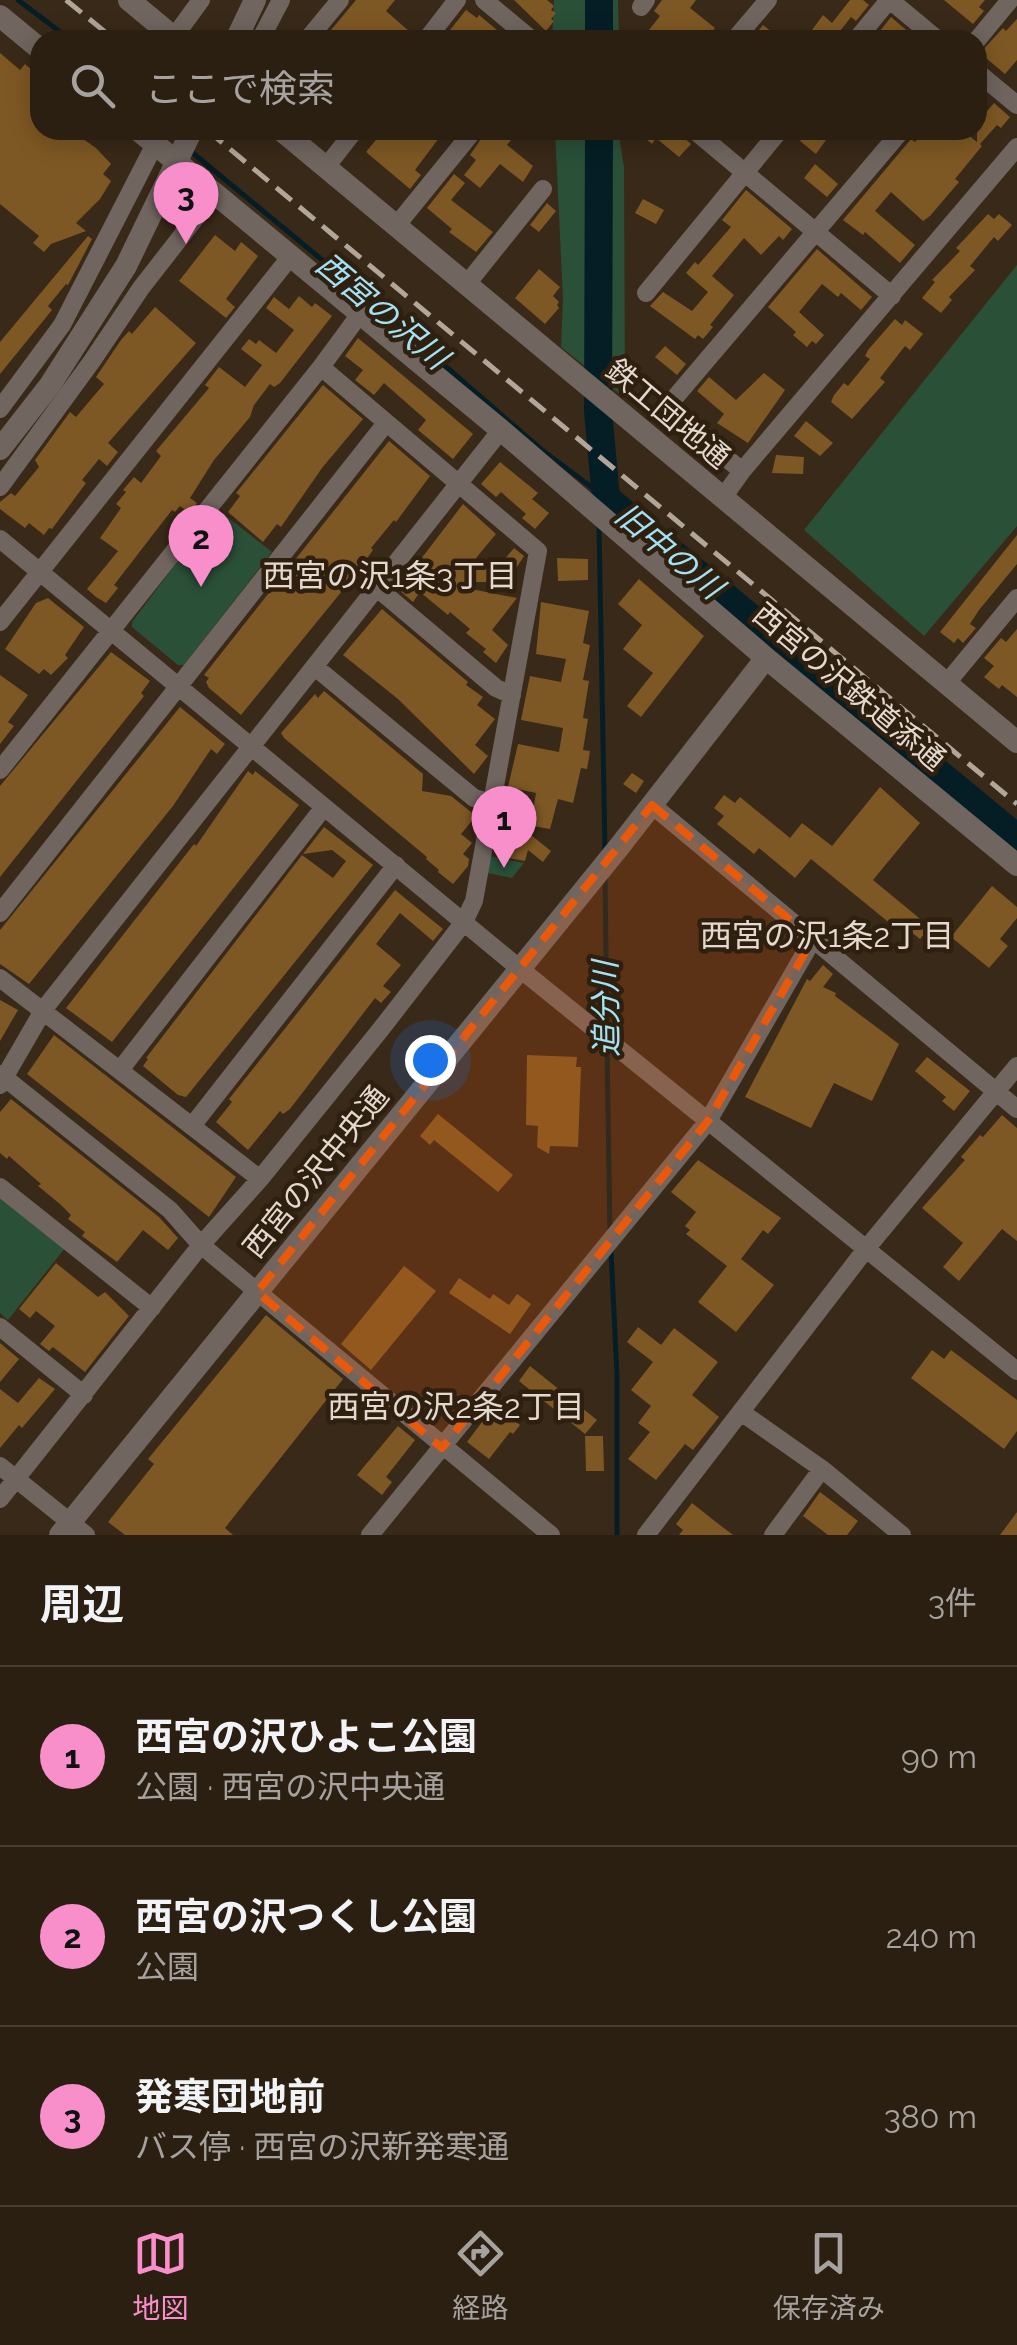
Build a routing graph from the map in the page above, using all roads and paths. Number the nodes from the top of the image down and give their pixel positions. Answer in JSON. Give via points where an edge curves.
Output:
{"nodes":[{"id":1,"x":129,"y":0,"type":"edge"},
{"id":2,"x":201,"y":0,"type":"edge"},
{"id":3,"x":255,"y":0,"type":"edge"},
{"id":4,"x":281,"y":0,"type":"edge"},
{"id":5,"x":340,"y":0,"type":"edge"},
{"id":6,"x":457,"y":0,"type":"edge"},
{"id":7,"x":484,"y":0,"type":"edge"},
{"id":8,"x":768,"y":0,"type":"edge"},
{"id":9,"x":890,"y":0,"type":"edge"},
{"id":10,"x":1010,"y":0,"type":"edge"},
{"id":11,"x":0,"y":16,"type":"edge"},
{"id":12,"x":165,"y":30,"type":"edge"},
{"id":13,"x":180,"y":30,"type":"edge"},
{"id":14,"x":241,"y":30,"type":"edge"},
{"id":15,"x":265,"y":30,"type":"edge"},
{"id":16,"x":316,"y":30,"type":"edge"},
{"id":17,"x":434,"y":30,"type":"edge"},
{"id":18,"x":520,"y":30,"type":"edge"},
{"id":19,"x":742,"y":30,"type":"edge"},
{"id":20,"x":864,"y":30,"type":"edge"},
{"id":21,"x":926,"y":30,"type":"edge"},
{"id":22,"x":985,"y":30,"type":"edge"},
{"id":23,"x":30,"y":41,"type":"edge"},
{"id":24,"x":987,"y":80,"type":"edge"},
{"id":25,"x":1017,"y":105,"type":"edge"},
{"id":26,"x":145,"y":140,"type":"edge"},
{"id":27,"x":150,"y":140,"type":"edge"},
{"id":28,"x":187,"y":140,"type":"edge"},
{"id":29,"x":293,"y":140,"type":"edge"},
{"id":30,"x":348,"y":140,"type":"edge"},
{"id":31,"x":466,"y":140,"type":"edge"},
{"id":32,"x":706,"y":140,"type":"edge"},
{"id":33,"x":772,"y":140,"type":"edge"},
{"id":34,"x":894,"y":140,"type":"edge"},
{"id":35,"x":1017,"y":147,"type":"edge"},
{"id":36,"x":326,"y":168,"type":"junction"},
{"id":37,"x":745,"y":172,"type":"junction"},
{"id":38,"x":543,"y":189,"type":"dead end"},
{"id":39,"x":215,"y":193,"type":"junction"},
{"id":40,"x":396,"y":226,"type":"junction"},
{"id":41,"x":816,"y":232,"type":"junction"},
{"id":42,"x":290,"y":256,"type":"junction"},
{"id":43,"x":466,"y":285,"type":"junction"},
{"id":44,"x":646,"y":292,"type":"dead end"},
{"id":45,"x":892,"y":296,"type":"junction"},
{"id":46,"x":360,"y":314,"type":"junction"},
{"id":47,"x":320,"y":367,"type":"junction"},
{"id":48,"x":0,"y":410,"type":"edge"},
{"id":49,"x":386,"y":423,"type":"junction"},
{"id":50,"x":501,"y":430,"type":"junction"},
{"id":51,"x":0,"y":448,"type":"edge"},
{"id":52,"x":742,"y":472,"type":"junction"},
{"id":53,"x":458,"y":484,"type":"junction"},
{"id":54,"x":0,"y":487,"type":"edge"},
{"id":55,"x":722,"y":499,"type":"junction"},
{"id":56,"x":0,"y":538,"type":"edge"},
{"id":57,"x":40,"y":571,"type":"junction"},
{"id":58,"x":376,"y":587,"type":"junction"},
{"id":59,"x":1017,"y":598,"type":"edge"},
{"id":60,"x":0,"y":622,"type":"edge"},
{"id":61,"x":110,"y":630,"type":"junction"},
{"id":62,"x":766,"y":658,"type":"junction"},
{"id":63,"x":314,"y":667,"type":"junction"},
{"id":64,"x":946,"y":684,"type":"junction"},
{"id":65,"x":180,"y":688,"type":"junction"},
{"id":66,"x":512,"y":695,"type":"junction"},
{"id":67,"x":1014,"y":734,"type":"edge"},
{"id":68,"x":251,"y":746,"type":"junction"},
{"id":69,"x":0,"y":770,"type":"edge"},
{"id":70,"x":492,"y":803,"type":"junction"},
{"id":71,"x":652,"y":805,"type":"junction"},
{"id":72,"x":324,"y":806,"type":"junction"},
{"id":73,"x":396,"y":865,"type":"junction"},
{"id":74,"x":1017,"y":865,"type":"edge"},
{"id":75,"x":0,"y":913,"type":"edge"},
{"id":76,"x":464,"y":922,"type":"junction"},
{"id":77,"x":813,"y":939,"type":"junction"},
{"id":78,"x":520,"y":968,"type":"junction"},
{"id":79,"x":0,"y":978,"type":"edge"},
{"id":80,"x":44,"y":1009,"type":"junction"},
{"id":81,"x":1017,"y":1066,"type":"edge"},
{"id":82,"x":120,"y":1070,"type":"junction"},
{"id":83,"x":2,"y":1079,"type":"edge"},
{"id":84,"x":996,"y":1091,"type":"junction"},
{"id":85,"x":1017,"y":1108,"type":"edge"},
{"id":86,"x":708,"y":1121,"type":"junction"},
{"id":87,"x":192,"y":1126,"type":"junction"},
{"id":88,"x":260,"y":1179,"type":"junction"},
{"id":89,"x":0,"y":1186,"type":"edge"},
{"id":90,"x":201,"y":1245,"type":"junction"},
{"id":91,"x":866,"y":1249,"type":"junction"},
{"id":92,"x":257,"y":1292,"type":"junction"},
{"id":93,"x":152,"y":1308,"type":"junction"},
{"id":94,"x":0,"y":1327,"type":"edge"},
{"id":95,"x":1017,"y":1371,"type":"edge"},
{"id":96,"x":84,"y":1395,"type":"junction"},
{"id":97,"x":741,"y":1412,"type":"junction"},
{"id":98,"x":442,"y":1448,"type":"junction"},
{"id":99,"x":0,"y":1466,"type":"edge"},
{"id":100,"x":822,"y":1469,"type":"junction"},
{"id":101,"x":16,"y":1479,"type":"junction"},
{"id":102,"x":0,"y":1499,"type":"edge"},
{"id":103,"x":72,"y":1531,"type":"edge"},
{"id":104,"x":897,"y":1534,"type":"edge"},
{"id":105,"x":370,"y":1535,"type":"edge"},
{"id":106,"x":551,"y":1535,"type":"edge"},
{"id":107,"x":646,"y":1535,"type":"edge"},
{"id":108,"x":773,"y":1535,"type":"edge"}],
"edges":[{"from":1,"to":12,"type":"street"},
{"from":2,"to":13,"type":"street"},
{"from":3,"to":14,"type":"street"},
{"from":4,"to":15,"type":"street"},
{"from":5,"to":16,"type":"street"},
{"from":6,"to":17,"type":"street"},
{"from":7,"to":18,"type":"street"},
{"from":8,"to":19,"type":"street"},
{"from":9,"to":20,"type":"street"},
{"from":9,"to":21,"type":"street"},
{"from":10,"to":22,"type":"street"},
{"from":11,"to":23,"type":"street"},
{"from":24,"to":25,"type":"street"},
{"from":26,"to":48,"type":"street","via":[[62,325]]},
{"from":27,"to":39,"type":"street","name":"西宮の沢鉄道添通"},
{"from":28,"to":51,"type":"street","bridge":true,"via":[[126,266]]},
{"from":29,"to":36,"type":"street","name":"鉄工団地通"},
{"from":30,"to":36,"type":"street"},
{"from":31,"to":40,"type":"street"},
{"from":32,"to":37,"type":"street"},
{"from":33,"to":37,"type":"street"},
{"from":34,"to":41,"type":"street"},
{"from":35,"to":45,"type":"street"},
{"from":36,"to":40,"type":"street","name":"鉄工団地通"},
{"from":37,"to":41,"type":"street"},
{"from":37,"to":44,"type":"street"},
{"from":38,"to":43,"type":"street"},
{"from":39,"to":42,"type":"street","name":"西宮の沢鉄道添通"},
{"from":39,"to":54,"type":"street"},
{"from":40,"to":43,"type":"street","name":"鉄工団地通"},
{"from":41,"to":45,"type":"street"},
{"from":41,"to":52,"type":"street","via":[[666,408]]},
{"from":42,"to":46,"type":"street","name":"西宮の沢鉄道添通"},
{"from":42,"to":57,"type":"street"},
{"from":43,"to":55,"type":"street","name":"鉄工団地通"},
{"from":45,"to":52,"type":"street"},
{"from":46,"to":47,"type":"street"},
{"from":46,"to":50,"type":"street","name":"西宮の沢鉄道添通"},
{"from":47,"to":49,"type":"street"},
{"from":47,"to":61,"type":"street"},
{"from":49,"to":53,"type":"street"},
{"from":49,"to":65,"type":"street"},
{"from":50,"to":53,"type":"street"},
{"from":50,"to":62,"type":"street","name":"西宮の沢鉄道添通"},
{"from":52,"to":55,"type":"street"},
{"from":53,"to":58,"type":"street"},
{"from":53,"to":66,"type":"street","via":[[538,551]]},
{"from":55,"to":64,"type":"street","name":"鉄工団地通"},
{"from":56,"to":57,"type":"street"},
{"from":57,"to":60,"type":"street"},
{"from":57,"to":61,"type":"street"},
{"from":58,"to":63,"type":"street"},
{"from":58,"to":66,"type":"street"},
{"from":59,"to":64,"type":"street"},
{"from":61,"to":65,"type":"street"},
{"from":61,"to":69,"type":"street"},
{"from":62,"to":71,"type":"street","name":"西宮の沢中央通"},
{"from":62,"to":74,"type":"street","name":"西宮の沢鉄道添通"},
{"from":63,"to":68,"type":"street"},
{"from":63,"to":70,"type":"street","via":[[474,798]]},
{"from":64,"to":67,"type":"street","name":"鉄工団地通"},
{"from":65,"to":68,"type":"street"},
{"from":65,"to":75,"type":"street"},
{"from":66,"to":70,"type":"street"},
{"from":68,"to":72,"type":"street"},
{"from":68,"to":80,"type":"street"},
{"from":70,"to":76,"type":"street"},
{"from":71,"to":77,"type":"street"},
{"from":71,"to":78,"type":"street","name":"西宮の沢中央通"},
{"from":72,"to":73,"type":"street"},
{"from":72,"to":82,"type":"street"},
{"from":73,"to":76,"type":"street"},
{"from":73,"to":87,"type":"street"},
{"from":76,"to":78,"type":"street"},
{"from":76,"to":88,"type":"street"},
{"from":77,"to":84,"type":"street"},
{"from":77,"to":86,"type":"street"},
{"from":78,"to":86,"type":"street"},
{"from":78,"to":92,"type":"street","name":"西宮の沢中央通"},
{"from":79,"to":80,"type":"street"},
{"from":80,"to":82,"type":"street"},
{"from":80,"to":83,"type":"street"},
{"from":81,"to":84,"type":"street"},
{"from":82,"to":87,"type":"street"},
{"from":83,"to":90,"type":"street","via":[[170,1210]]},
{"from":84,"to":85,"type":"street"},
{"from":84,"to":91,"type":"street"},
{"from":86,"to":91,"type":"street"},
{"from":86,"to":98,"type":"street"},
{"from":87,"to":88,"type":"street"},
{"from":88,"to":90,"type":"street"},
{"from":89,"to":93,"type":"street"},
{"from":90,"to":92,"type":"street"},
{"from":90,"to":93,"type":"street"},
{"from":91,"to":95,"type":"street"},
{"from":91,"to":97,"type":"street"},
{"from":92,"to":98,"type":"street"},
{"from":92,"to":103,"type":"street","name":"西宮の沢中央通"},
{"from":93,"to":96,"type":"street"},
{"from":94,"to":96,"type":"street"},
{"from":96,"to":101,"type":"street"},
{"from":97,"to":100,"type":"street"},
{"from":97,"to":107,"type":"street"},
{"from":98,"to":105,"type":"street"},
{"from":98,"to":106,"type":"street"},
{"from":99,"to":101,"type":"street"},
{"from":100,"to":104,"type":"street"},
{"from":100,"to":108,"type":"street"},
{"from":101,"to":102,"type":"street"},
{"from":101,"to":103,"type":"street"}]}
